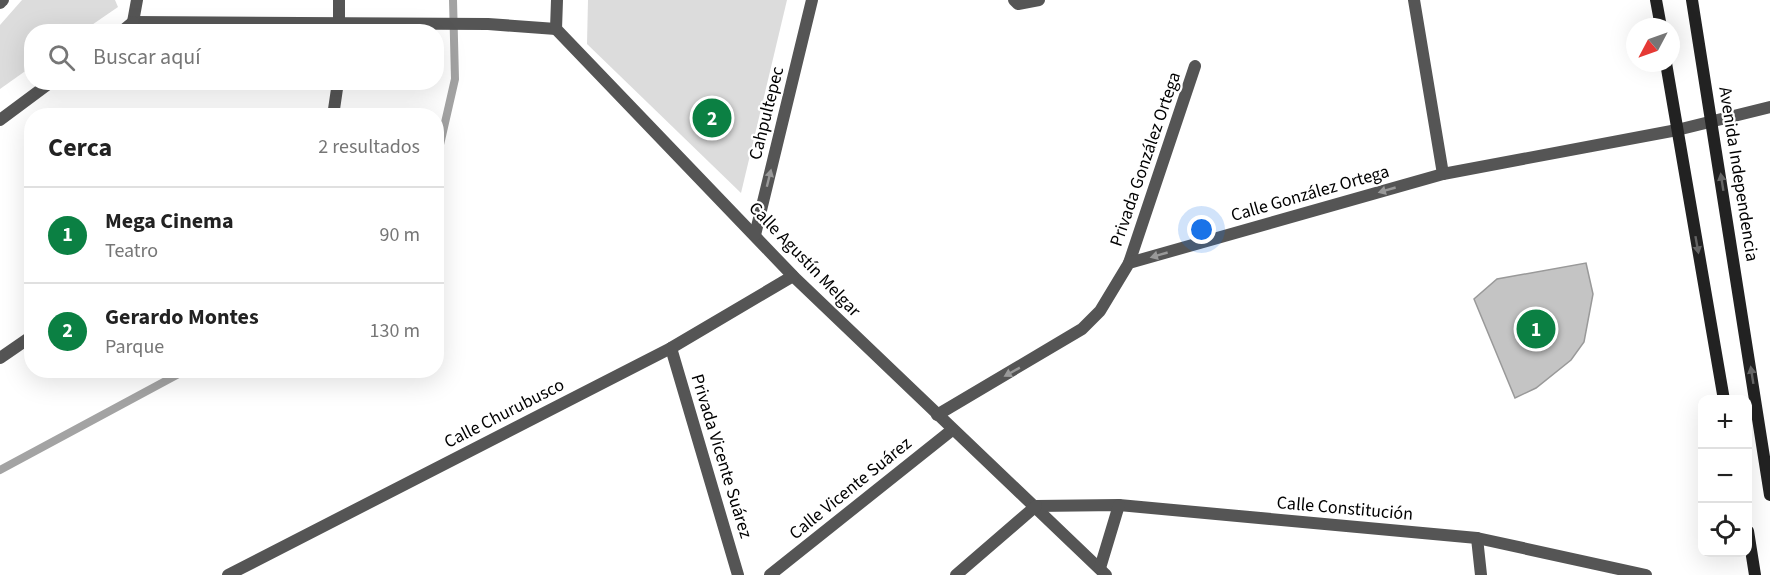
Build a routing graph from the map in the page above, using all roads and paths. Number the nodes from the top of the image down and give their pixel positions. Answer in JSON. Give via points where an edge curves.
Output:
{"nodes":[{"id":1,"x":3,"y":0,"type":"edge"},
{"id":2,"x":136,"y":0,"type":"edge"},
{"id":3,"x":339,"y":0,"type":"edge"},
{"id":4,"x":557,"y":0,"type":"edge"},
{"id":5,"x":812,"y":0,"type":"edge"},
{"id":6,"x":1014,"y":0,"type":"edge"},
{"id":7,"x":1039,"y":0,"type":"edge"},
{"id":8,"x":1414,"y":0,"type":"edge"},
{"id":9,"x":1656,"y":0,"type":"edge"},
{"id":10,"x":1692,"y":0,"type":"edge"},
{"id":11,"x":0,"y":3,"type":"edge"},
{"id":12,"x":1659,"y":18,"type":"edge"},
{"id":13,"x":134,"y":22,"type":"junction"},
{"id":14,"x":131,"y":24,"type":"edge"},
{"id":15,"x":216,"y":24,"type":"edge"},
{"id":16,"x":339,"y":24,"type":"edge"},
{"id":17,"x":444,"y":25,"type":"edge"},
{"id":18,"x":556,"y":29,"type":"junction"},
{"id":19,"x":1196,"y":66,"type":"dead end"},
{"id":20,"x":1667,"y":72,"type":"edge"},
{"id":21,"x":40,"y":90,"type":"edge"},
{"id":22,"x":337,"y":90,"type":"edge"},
{"id":23,"x":1770,"y":107,"type":"edge"},
{"id":24,"x":334,"y":108,"type":"edge"},
{"id":25,"x":0,"y":120,"type":"edge"},
{"id":26,"x":1713,"y":121,"type":"junction"},
{"id":27,"x":1677,"y":130,"type":"junction"},
{"id":28,"x":1443,"y":174,"type":"junction"},
{"id":29,"x":755,"y":235,"type":"junction"},
{"id":30,"x":1129,"y":263,"type":"junction"},
{"id":31,"x":793,"y":276,"type":"junction"},
{"id":32,"x":24,"y":342,"type":"edge"},
{"id":33,"x":670,"y":348,"type":"junction"},
{"id":34,"x":0,"y":358,"type":"edge"},
{"id":35,"x":1723,"y":395,"type":"edge"},
{"id":36,"x":937,"y":415,"type":"junction"},
{"id":37,"x":952,"y":430,"type":"junction"},
{"id":38,"x":1770,"y":495,"type":"edge"},
{"id":39,"x":1119,"y":505,"type":"junction"},
{"id":40,"x":1036,"y":507,"type":"junction"},
{"id":41,"x":1477,"y":538,"type":"junction"},
{"id":42,"x":1752,"y":556,"type":"edge"},
{"id":43,"x":1103,"y":572,"type":"edge"},
{"id":44,"x":228,"y":575,"type":"edge"},
{"id":45,"x":738,"y":575,"type":"edge"},
{"id":46,"x":770,"y":575,"type":"edge"},
{"id":47,"x":956,"y":575,"type":"edge"},
{"id":48,"x":1481,"y":575,"type":"edge"},
{"id":49,"x":1646,"y":575,"type":"edge"},
{"id":50,"x":1755,"y":575,"type":"edge"}],
"edges":[{"from":1,"to":11,"type":"street"},
{"from":2,"to":13,"type":"street"},
{"from":3,"to":16,"type":"street"},
{"from":4,"to":18,"type":"street"},
{"from":29,"to":5,"type":"street","name":"Cahpultepec","one_way":true},
{"from":6,"to":7,"type":"street","via":[[1018,4]]},
{"from":8,"to":28,"type":"street"},
{"from":9,"to":12,"type":"main road"},
{"from":10,"to":26,"type":"main road","name":"Avenida Independencia"},
{"from":13,"to":14,"type":"street"},
{"from":13,"to":15,"type":"street"},
{"from":17,"to":18,"type":"street"},
{"from":18,"to":29,"type":"street","name":"Calle Agustín Melgar"},
{"from":19,"to":30,"type":"street","name":"Privada González Ortega"},
{"from":20,"to":27,"type":"main road"},
{"from":21,"to":25,"type":"street"},
{"from":22,"to":24,"type":"street"},
{"from":23,"to":26,"type":"street","name":"Calle González Ortega"},
{"from":26,"to":27,"type":"street","name":"Calle González Ortega"},
{"from":38,"to":26,"type":"main road","name":"Avenida Independencia","one_way":true},
{"from":27,"to":28,"type":"street","name":"Calle González Ortega"},
{"from":27,"to":35,"type":"main road","one_way":true},
{"from":28,"to":30,"type":"street","name":"Calle González Ortega","one_way":true},
{"from":29,"to":31,"type":"street","name":"Calle Agustín Melgar"},
{"from":30,"to":36,"type":"street","one_way":true,"via":[[1100,311],[1082,329]]},
{"from":31,"to":33,"type":"street","name":"Calle Churubusco"},
{"from":31,"to":36,"type":"street","name":"Calle Agustín Melgar"},
{"from":32,"to":34,"type":"street"},
{"from":33,"to":44,"type":"street","name":"Calle Churubusco"},
{"from":33,"to":45,"type":"street","name":"Privada Vicente Suárez"},
{"from":36,"to":37,"type":"street","name":"Calle Agustín Melgar"},
{"from":37,"to":40,"type":"street","name":"Calle Agustín Melgar"},
{"from":37,"to":46,"type":"street","name":"Calle Vicente Suárez"},
{"from":39,"to":40,"type":"street","name":"Calle Constitución"},
{"from":39,"to":41,"type":"street","name":"Calle Constitución"},
{"from":39,"to":43,"type":"street"},
{"from":40,"to":43,"type":"street","name":"Calle Agustín Melgar"},
{"from":40,"to":47,"type":"street"},
{"from":41,"to":48,"type":"street"},
{"from":41,"to":49,"type":"street","name":"Calle Constitución"},
{"from":42,"to":50,"type":"main road"}]}
